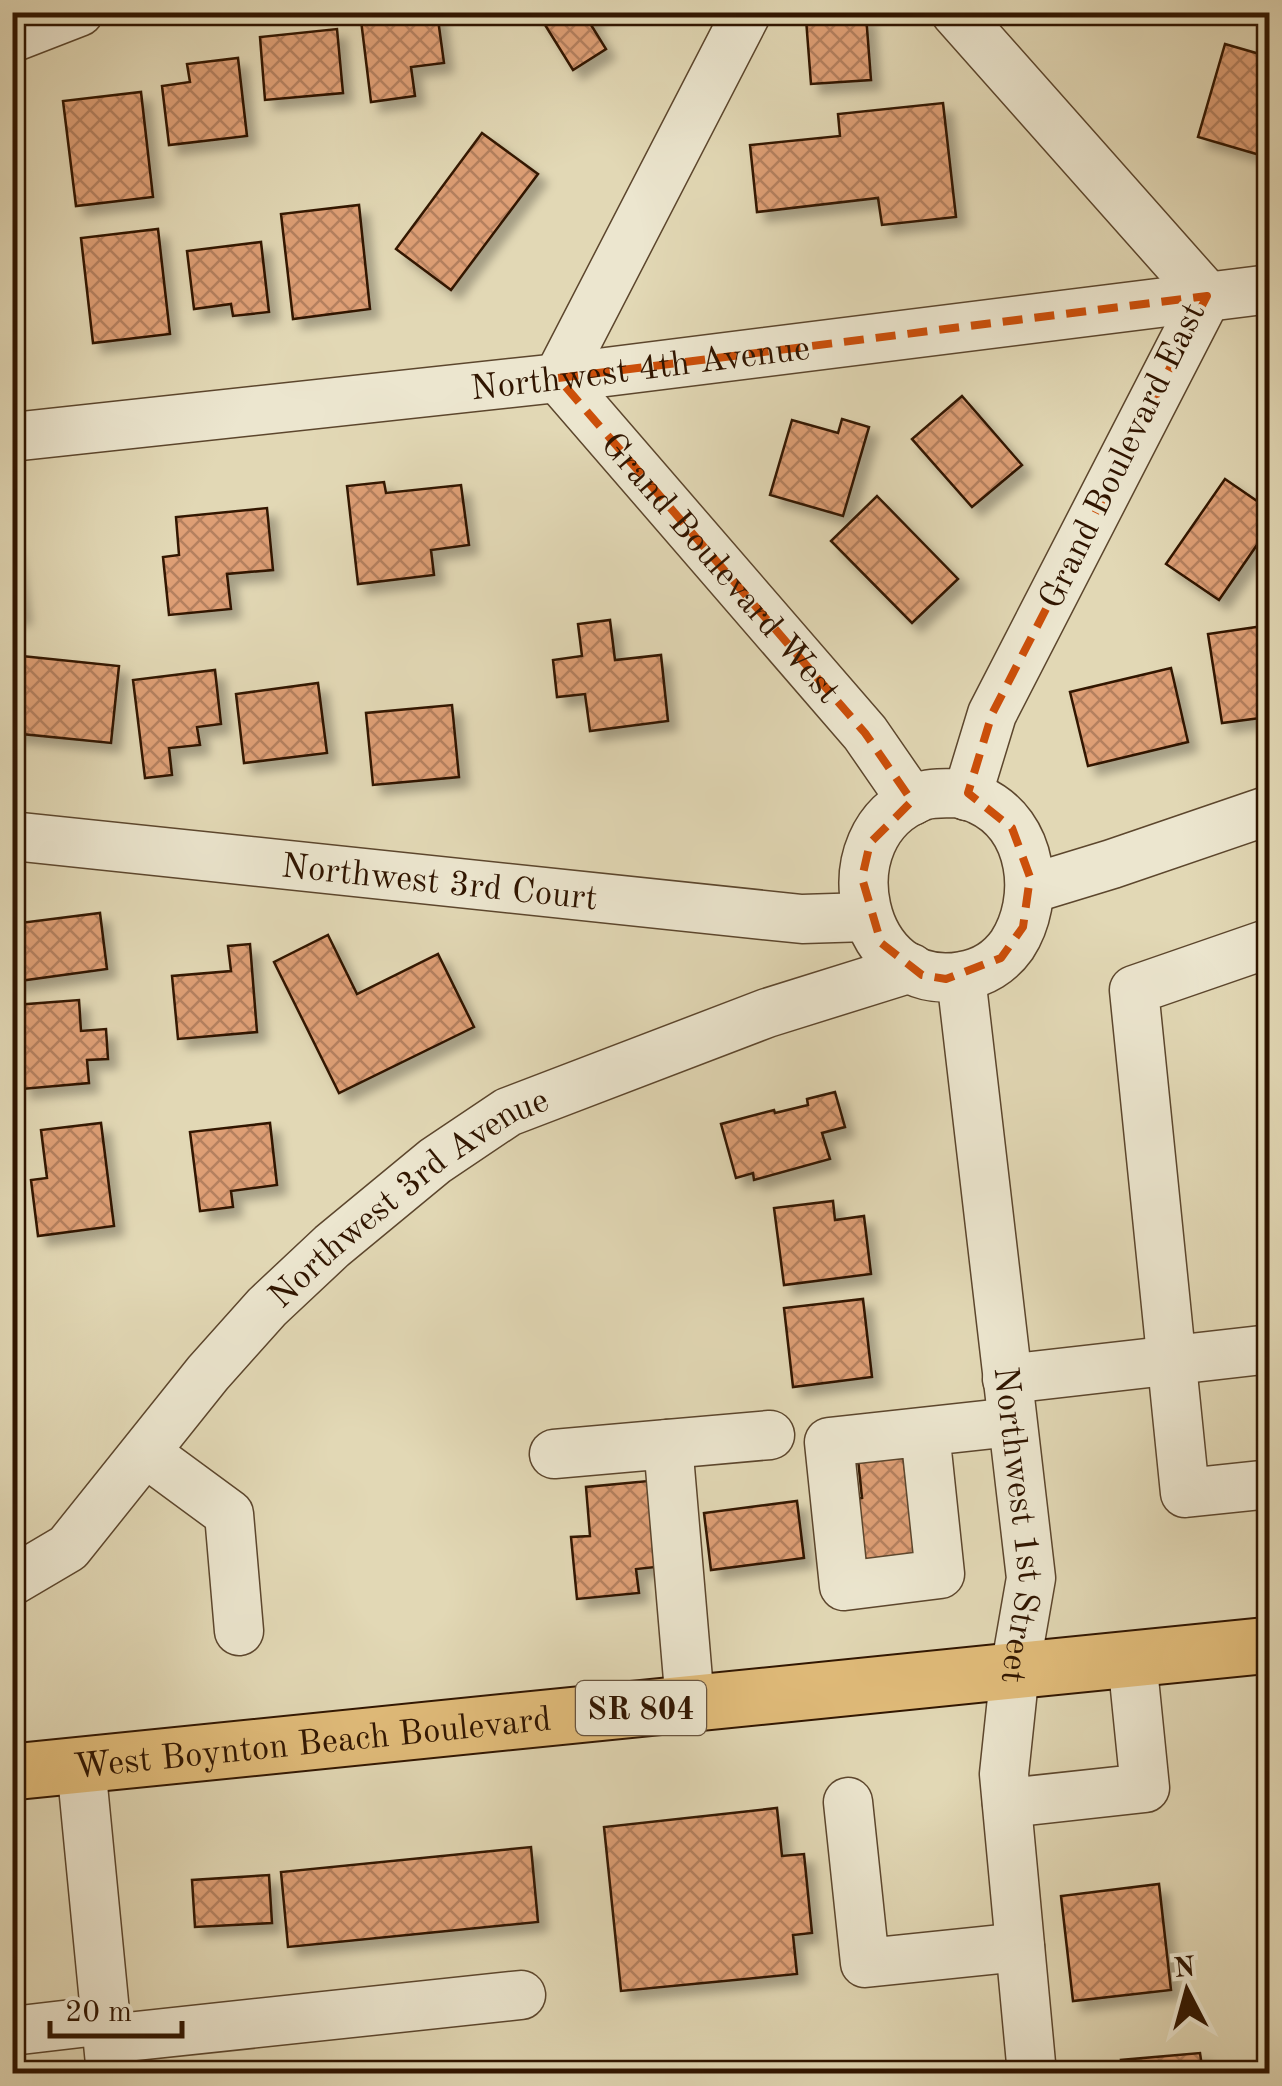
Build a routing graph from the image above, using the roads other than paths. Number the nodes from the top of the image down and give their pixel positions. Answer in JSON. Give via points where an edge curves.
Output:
{"nodes":[{"id":1,"x":79,"y":12,"type":"edge"},
{"id":2,"x":747,"y":12,"type":"edge"},
{"id":3,"x":956,"y":12,"type":"edge"},
{"id":4,"x":12,"y":38,"type":"edge"},
{"id":5,"x":1270,"y":288,"type":"edge"},
{"id":6,"x":1207,"y":296,"type":"junction"},
{"id":7,"x":558,"y":378,"type":"junction"},
{"id":8,"x":12,"y":437,"type":"edge"},
{"id":9,"x":967,"y":796,"type":"junction"},
{"id":10,"x":912,"y":800,"type":"junction"},
{"id":11,"x":1264,"y":812,"type":"edge"},
{"id":12,"x":12,"y":836,"type":"edge"},
{"id":13,"x":1030,"y":889,"type":"junction"},
{"id":14,"x":867,"y":917,"type":"junction"},
{"id":15,"x":1270,"y":943,"type":"edge"},
{"id":16,"x":911,"y":968,"type":"junction"},
{"id":17,"x":961,"y":977,"type":"junction"},
{"id":18,"x":1270,"y":1349,"type":"edge"},
{"id":19,"x":1172,"y":1360,"type":"junction"},
{"id":20,"x":1010,"y":1400,"type":"junction"},
{"id":21,"x":926,"y":1432,"type":"junction"},
{"id":22,"x":770,"y":1435,"type":"dead end"},
{"id":23,"x":668,"y":1444,"type":"junction"},
{"id":24,"x":146,"y":1453,"type":"junction"},
{"id":25,"x":554,"y":1454,"type":"dead end"},
{"id":26,"x":1270,"y":1484,"type":"edge"},
{"id":27,"x":12,"y":1581,"type":"edge"},
{"id":28,"x":239,"y":1631,"type":"dead end"},
{"id":29,"x":1270,"y":1645,"type":"edge"},
{"id":30,"x":1132,"y":1659,"type":"junction"},
{"id":31,"x":1015,"y":1670,"type":"junction"},
{"id":32,"x":690,"y":1703,"type":"junction"},
{"id":33,"x":81,"y":1765,"type":"junction"},
{"id":34,"x":12,"y":1772,"type":"edge"},
{"id":35,"x":848,"y":1802,"type":"dead end"},
{"id":36,"x":1007,"y":1803,"type":"junction"},
{"id":37,"x":1020,"y":1947,"type":"junction"},
{"id":38,"x":521,"y":1995,"type":"dead end"},
{"id":39,"x":12,"y":2031,"type":"edge"},
{"id":40,"x":108,"y":2044,"type":"edge"},
{"id":41,"x":1032,"y":2074,"type":"edge"}],
"edges":[{"from":1,"to":4,"type":"street"},
{"from":2,"to":7,"type":"street"},
{"from":3,"to":6,"type":"street","name":"Grand Boulevard East"},
{"from":5,"to":6,"type":"street","name":"Northwest 4th Avenue"},
{"from":6,"to":7,"type":"street","name":"Northwest 4th Avenue"},
{"from":6,"to":9,"type":"street","name":"Grand Boulevard East","via":[[992,714]]},
{"from":7,"to":8,"type":"street","name":"Northwest 4th Avenue"},
{"from":7,"to":10,"type":"street","name":"Grand Boulevard West","via":[[865,733]]},
{"from":9,"to":10,"type":"street"},
{"from":9,"to":13,"type":"street","via":[[1012,828]]},
{"from":10,"to":14,"type":"street","via":[[893,812],[870,844],[862,878]]},
{"from":11,"to":13,"type":"street"},
{"from":12,"to":14,"type":"street","name":"Northwest 3rd Court","via":[[802,920]]},
{"from":13,"to":17,"type":"street","via":[[1023,926],[1010,948],[976,974]]},
{"from":14,"to":16,"type":"street","via":[[894,957]]},
{"from":15,"to":19,"type":"street","via":[[1134,990]]},
{"from":16,"to":17,"type":"street"},
{"from":16,"to":24,"type":"street","name":"Northwest 3rd Avenue","via":[[767,1013],[508,1112],[332,1246],[208,1372]]},
{"from":17,"to":20,"type":"street","name":"Northwest 1st Street"},
{"from":18,"to":19,"type":"street"},
{"from":19,"to":20,"type":"street"},
{"from":19,"to":26,"type":"street","via":[[1185,1492]]},
{"from":20,"to":21,"type":"street"},
{"from":20,"to":31,"type":"street","name":"Northwest 1st Street","via":[[1030,1578]]},
{"from":21,"to":21,"type":"street","via":[[940,1574],[844,1586],[829,1442]]},
{"from":22,"to":23,"type":"street"},
{"from":23,"to":25,"type":"street"},
{"from":23,"to":32,"type":"street"},
{"from":24,"to":27,"type":"street","name":"Northwest 3rd Avenue","via":[[68,1548]]},
{"from":24,"to":28,"type":"street","via":[[228,1514]]},
{"from":29,"to":30,"type":"main road","name":"West Boynton Beach Boulevard","number":"SR 804"},
{"from":30,"to":31,"type":"main road","name":"West Boynton Beach Boulevard","number":"SR 804"},
{"from":30,"to":36,"type":"street","via":[[1145,1788]]},
{"from":31,"to":32,"type":"main road","name":"West Boynton Beach Boulevard","number":"SR 804"},
{"from":31,"to":36,"type":"street","name":"Northwest 1st Street"},
{"from":32,"to":33,"type":"main road","name":"West Boynton Beach Boulevard","number":"SR 804"},
{"from":33,"to":34,"type":"main road","name":"West Boynton Beach Boulevard","number":"SR 804"},
{"from":33,"to":40,"type":"street"},
{"from":35,"to":37,"type":"street","via":[[865,1964]]},
{"from":36,"to":37,"type":"street","name":"Northwest 1st Street"},
{"from":37,"to":41,"type":"street","name":"Northwest 1st Street"},
{"from":38,"to":40,"type":"street"},
{"from":39,"to":40,"type":"street"}]}
